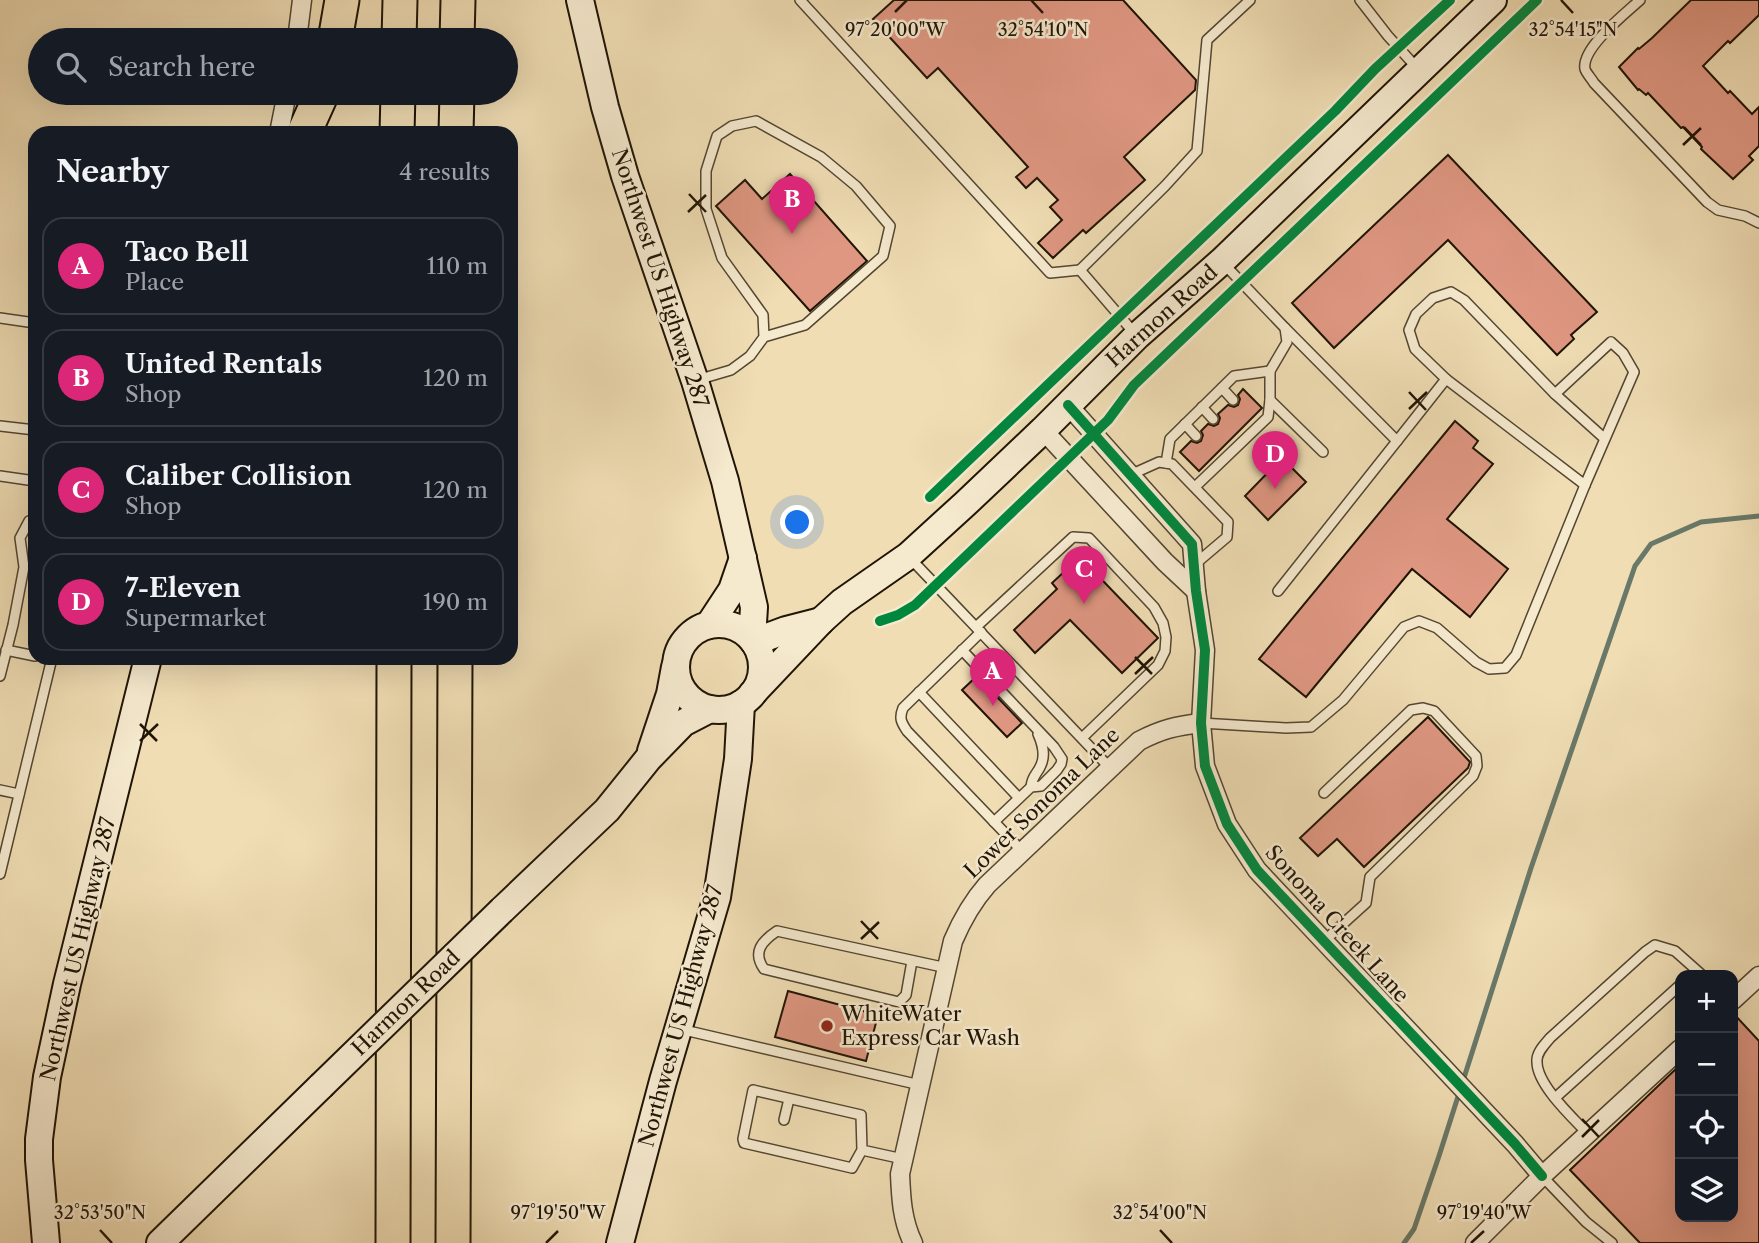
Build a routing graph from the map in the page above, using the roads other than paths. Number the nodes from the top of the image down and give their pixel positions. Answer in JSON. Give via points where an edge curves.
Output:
{"nodes":[{"id":1,"x":302,"y":0,"type":"edge"},
{"id":2,"x":342,"y":0,"type":"edge"},
{"id":3,"x":400,"y":0,"type":"edge"},
{"id":4,"x":458,"y":0,"type":"edge"},
{"id":5,"x":580,"y":0,"type":"edge"},
{"id":6,"x":800,"y":0,"type":"edge"},
{"id":7,"x":1250,"y":0,"type":"edge"},
{"id":8,"x":1360,"y":0,"type":"edge"},
{"id":9,"x":1493,"y":0,"type":"edge"},
{"id":10,"x":1640,"y":0,"type":"edge"},
{"id":11,"x":298,"y":28,"type":"edge"},
{"id":12,"x":337,"y":28,"type":"edge"},
{"id":13,"x":399,"y":28,"type":"edge"},
{"id":14,"x":457,"y":28,"type":"edge"},
{"id":15,"x":1419,"y":71,"type":"junction"},
{"id":16,"x":285,"y":105,"type":"edge"},
{"id":17,"x":317,"y":105,"type":"edge"},
{"id":18,"x":398,"y":105,"type":"edge"},
{"id":19,"x":457,"y":105,"type":"edge"},
{"id":20,"x":280,"y":126,"type":"edge"},
{"id":21,"x":307,"y":126,"type":"edge"},
{"id":22,"x":397,"y":126,"type":"edge"},
{"id":23,"x":456,"y":126,"type":"edge"},
{"id":24,"x":1759,"y":223,"type":"edge"},
{"id":25,"x":1222,"y":261,"type":"junction"},
{"id":26,"x":1080,"y":270,"type":"junction"},
{"id":27,"x":0,"y":318,"type":"edge"},
{"id":28,"x":28,"y":322,"type":"edge"},
{"id":29,"x":1285,"y":328,"type":"junction"},
{"id":30,"x":1137,"y":336,"type":"junction"},
{"id":31,"x":764,"y":337,"type":"junction"},
{"id":32,"x":1270,"y":371,"type":"junction"},
{"id":33,"x":1446,"y":379,"type":"junction"},
{"id":34,"x":695,"y":381,"type":"junction"},
{"id":35,"x":1222,"y":388,"type":"junction"},
{"id":36,"x":1555,"y":394,"type":"junction"},
{"id":37,"x":1233,"y":400,"type":"dead end"},
{"id":38,"x":1270,"y":400,"type":"junction"},
{"id":39,"x":1068,"y":405,"type":"junction"},
{"id":40,"x":1202,"y":407,"type":"junction"},
{"id":41,"x":1213,"y":419,"type":"dead end"},
{"id":42,"x":1185,"y":424,"type":"junction"},
{"id":43,"x":0,"y":426,"type":"edge"},
{"id":44,"x":28,"y":429,"type":"edge"},
{"id":45,"x":1042,"y":430,"type":"junction"},
{"id":46,"x":1196,"y":436,"type":"dead end"},
{"id":47,"x":1605,"y":439,"type":"junction"},
{"id":48,"x":1397,"y":441,"type":"junction"},
{"id":49,"x":1323,"y":452,"type":"dead end"},
{"id":50,"x":1166,"y":463,"type":"junction"},
{"id":51,"x":1130,"y":475,"type":"junction"},
{"id":52,"x":0,"y":476,"type":"edge"},
{"id":53,"x":28,"y":480,"type":"edge"},
{"id":54,"x":1585,"y":485,"type":"junction"},
{"id":55,"x":1195,"y":487,"type":"junction"},
{"id":56,"x":28,"y":523,"type":"edge"},
{"id":57,"x":743,"y":556,"type":"junction"},
{"id":58,"x":908,"y":556,"type":"junction"},
{"id":59,"x":1193,"y":565,"type":"junction"},
{"id":60,"x":1196,"y":591,"type":"junction"},
{"id":61,"x":1278,"y":591,"type":"dead end"},
{"id":62,"x":821,"y":621,"type":"junction"},
{"id":63,"x":709,"y":625,"type":"junction"},
{"id":64,"x":979,"y":629,"type":"junction"},
{"id":65,"x":753,"y":640,"type":"junction"},
{"id":66,"x":6,"y":650,"type":"junction"},
{"id":67,"x":962,"y":650,"type":"junction"},
{"id":68,"x":28,"y":655,"type":"edge"},
{"id":69,"x":677,"y":655,"type":"junction"},
{"id":70,"x":48,"y":665,"type":"edge"},
{"id":71,"x":146,"y":665,"type":"edge"},
{"id":72,"x":394,"y":665,"type":"edge"},
{"id":73,"x":455,"y":665,"type":"edge"},
{"id":74,"x":0,"y":676,"type":"edge"},
{"id":75,"x":919,"y":692,"type":"junction"},
{"id":76,"x":747,"y":699,"type":"junction"},
{"id":77,"x":710,"y":709,"type":"junction"},
{"id":78,"x":1201,"y":723,"type":"junction"},
{"id":79,"x":1035,"y":727,"type":"junction"},
{"id":80,"x":1082,"y":738,"type":"junction"},
{"id":81,"x":648,"y":759,"type":"junction"},
{"id":82,"x":1111,"y":768,"type":"junction"},
{"id":83,"x":1031,"y":787,"type":"junction"},
{"id":84,"x":0,"y":790,"type":"edge"},
{"id":85,"x":1324,"y":793,"type":"dead end"},
{"id":86,"x":19,"y":794,"type":"junction"},
{"id":87,"x":1019,"y":798,"type":"junction"},
{"id":88,"x":994,"y":822,"type":"junction"},
{"id":89,"x":1023,"y":852,"type":"junction"},
{"id":90,"x":0,"y":874,"type":"edge"},
{"id":91,"x":1324,"y":941,"type":"junction"},
{"id":92,"x":912,"y":961,"type":"junction"},
{"id":93,"x":947,"y":968,"type":"junction"},
{"id":94,"x":1692,"y":970,"type":"edge"},
{"id":95,"x":1759,"y":976,"type":"edge"},
{"id":96,"x":1675,"y":990,"type":"edge"},
{"id":97,"x":1738,"y":995,"type":"edge"},
{"id":98,"x":678,"y":1029,"type":"junction"},
{"id":99,"x":1675,"y":1054,"type":"edge"},
{"id":100,"x":920,"y":1085,"type":"junction"},
{"id":101,"x":1555,"y":1098,"type":"junction"},
{"id":102,"x":789,"y":1099,"type":"junction"},
{"id":103,"x":784,"y":1120,"type":"dead end"},
{"id":104,"x":1588,"y":1134,"type":"junction"},
{"id":105,"x":779,"y":1139,"type":"dead end"},
{"id":106,"x":776,"y":1150,"type":"junction"},
{"id":107,"x":862,"y":1150,"type":"junction"},
{"id":108,"x":904,"y":1159,"type":"junction"},
{"id":109,"x":1542,"y":1176,"type":"junction"},
{"id":110,"x":46,"y":1243,"type":"edge"},
{"id":111,"x":160,"y":1243,"type":"edge"},
{"id":112,"x":393,"y":1243,"type":"edge"},
{"id":113,"x":453,"y":1243,"type":"edge"},
{"id":114,"x":620,"y":1243,"type":"edge"},
{"id":115,"x":913,"y":1243,"type":"edge"},
{"id":116,"x":1475,"y":1243,"type":"edge"},
{"id":117,"x":1612,"y":1243,"type":"edge"}],
"edges":[{"from":1,"to":11,"type":"street"},
{"from":2,"to":12,"type":"highway"},
{"from":3,"to":13,"type":"highway"},
{"from":4,"to":14,"type":"highway"},
{"from":5,"to":34,"type":"main road","name":"Northwest US Highway 287","via":[[622,164]]},
{"from":6,"to":26,"type":"lane","via":[[1050,273]]},
{"from":7,"to":26,"type":"lane","via":[[1207,40],[1197,151]]},
{"from":8,"to":15,"type":"lane"},
{"from":9,"to":15,"type":"main road","name":"Harmon Road"},
{"from":10,"to":24,"type":"lane","via":[[1593,46],[1585,69],[1707,202]]},
{"from":15,"to":25,"type":"main road","name":"Harmon Road"},
{"from":16,"to":20,"type":"street"},
{"from":17,"to":21,"type":"highway"},
{"from":18,"to":22,"type":"highway"},
{"from":19,"to":23,"type":"highway"},
{"from":25,"to":29,"type":"lane"},
{"from":25,"to":30,"type":"main road","name":"Harmon Road"},
{"from":26,"to":30,"type":"lane"},
{"from":27,"to":28,"type":"lane"},
{"from":29,"to":32,"type":"lane","via":[[1287,342]]},
{"from":29,"to":48,"type":"lane"},
{"from":30,"to":39,"type":"main road","name":"Harmon Road"},
{"from":31,"to":31,"type":"lane","via":[[763,315],[722,258],[706,209],[706,171],[717,136],[732,126],[756,121],[821,157],[856,186],[890,226],[883,256],[805,325]]},
{"from":31,"to":34,"type":"lane","via":[[750,356],[731,370]]},
{"from":32,"to":35,"type":"lane","via":[[1234,376]]},
{"from":32,"to":38,"type":"lane"},
{"from":33,"to":36,"type":"lane","via":[[1415,349],[1409,330],[1416,314],[1433,298],[1451,292]]},
{"from":33,"to":48,"type":"lane"},
{"from":33,"to":54,"type":"lane"},
{"from":34,"to":57,"type":"main road","name":"Northwest US Highway 287"},
{"from":35,"to":37,"type":"lane"},
{"from":35,"to":40,"type":"lane"},
{"from":36,"to":47,"type":"lane"},
{"from":36,"to":47,"type":"lane","via":[[1611,342],[1634,372]]},
{"from":38,"to":49,"type":"lane"},
{"from":38,"to":55,"type":"lane","via":[[1268,416],[1235,441]]},
{"from":39,"to":45,"type":"main road","name":"Harmon Road"},
{"from":39,"to":51,"type":"street","name":"Sonoma Creek Lane"},
{"from":40,"to":41,"type":"lane"},
{"from":40,"to":42,"type":"lane"},
{"from":42,"to":46,"type":"lane"},
{"from":42,"to":50,"type":"lane","via":[[1170,439]]},
{"from":43,"to":44,"type":"lane"},
{"from":45,"to":58,"type":"main road","name":"Harmon Road"},
{"from":45,"to":60,"type":"street"},
{"from":47,"to":54,"type":"lane"},
{"from":48,"to":61,"type":"lane"},
{"from":50,"to":51,"type":"lane"},
{"from":50,"to":55,"type":"lane"},
{"from":51,"to":59,"type":"street","name":"Sonoma Creek Lane","via":[[1192,544]]},
{"from":52,"to":53,"type":"lane"},
{"from":54,"to":78,"type":"lane","via":[[1516,655],[1505,668],[1489,669],[1476,662],[1437,628],[1419,621],[1404,627],[1343,700],[1311,727]]},
{"from":55,"to":59,"type":"lane","via":[[1228,522],[1227,537]]},
{"from":56,"to":66,"type":"lane","via":[[20,538],[24,567]]},
{"from":57,"to":63,"type":"main road","name":"Northwest US Highway 287","via":[[733,590]]},
{"from":57,"to":65,"type":"main road","name":"Northwest US Highway 287","via":[[754,607]]},
{"from":58,"to":62,"type":"main road","name":"Harmon Road"},
{"from":58,"to":64,"type":"lane"},
{"from":59,"to":60,"type":"street","name":"Sonoma Creek Lane"},
{"from":60,"to":78,"type":"street","name":"Sonoma Creek Lane","via":[[1205,650]]},
{"from":62,"to":65,"type":"main road","name":"Harmon Road"},
{"from":62,"to":76,"type":"main road","name":"Harmon Road"},
{"from":63,"to":65,"type":"main road","via":[[739,629]]},
{"from":63,"to":69,"type":"main road","via":[[694,631]]},
{"from":64,"to":67,"type":"lane"},
{"from":64,"to":80,"type":"lane"},
{"from":64,"to":80,"type":"lane","via":[[1073,537],[1089,538],[1154,607],[1166,637],[1158,665]]},
{"from":65,"to":76,"type":"main road","via":[[762,668]]},
{"from":66,"to":68,"type":"lane"},
{"from":66,"to":74,"type":"lane"},
{"from":67,"to":75,"type":"lane"},
{"from":67,"to":79,"type":"lane"},
{"from":69,"to":77,"type":"main road","via":[[682,689]]},
{"from":69,"to":81,"type":"main road","name":"Harmon Road","via":[[670,694]]},
{"from":70,"to":86,"type":"lane"},
{"from":71,"to":110,"type":"main road","name":"Northwest US Highway 287","via":[[47,1077],[39,1139]]},
{"from":72,"to":112,"type":"highway"},
{"from":73,"to":113,"type":"highway"},
{"from":75,"to":87,"type":"lane"},
{"from":75,"to":88,"type":"lane","via":[[902,708],[901,722]]},
{"from":76,"to":77,"type":"main road","via":[[732,708]]},
{"from":76,"to":98,"type":"main road","name":"Northwest US Highway 287","via":[[717,897]]},
{"from":77,"to":81,"type":"main road","name":"Harmon Road","via":[[683,723]]},
{"from":78,"to":82,"type":"street","name":"Lower Sonoma Lane","via":[[1153,734]]},
{"from":78,"to":91,"type":"street","name":"Sonoma Creek Lane","via":[[1205,766],[1227,824],[1257,870]]},
{"from":79,"to":83,"type":"lane","via":[[1043,757]]},
{"from":79,"to":83,"type":"lane","via":[[1062,759],[1041,786]]},
{"from":80,"to":82,"type":"lane"},
{"from":81,"to":111,"type":"main road","name":"Harmon Road","bridge":true,"via":[[602,816]]},
{"from":82,"to":89,"type":"street","name":"Lower Sonoma Lane"},
{"from":83,"to":87,"type":"lane"},
{"from":84,"to":86,"type":"lane"},
{"from":85,"to":91,"type":"lane","via":[[1410,710],[1434,711],[1476,756],[1472,776],[1370,877],[1366,903]]},
{"from":86,"to":90,"type":"lane"},
{"from":87,"to":88,"type":"lane"},
{"from":88,"to":89,"type":"lane"},
{"from":89,"to":93,"type":"street","name":"Lower Sonoma Lane","via":[[973,901],[953,941]]},
{"from":91,"to":109,"type":"street","name":"Sonoma Creek Lane"},
{"from":92,"to":92,"type":"lane","via":[[777,932],[758,951],[764,969],[899,1002],[906,996]]},
{"from":92,"to":93,"type":"lane"},
{"from":93,"to":100,"type":"street","name":"Lower Sonoma Lane"},
{"from":94,"to":101,"type":"lane","via":[[1675,951],[1655,945],[1550,1038],[1540,1049],[1537,1062]]},
{"from":95,"to":97,"type":"street"},
{"from":96,"to":101,"type":"lane"},
{"from":98,"to":100,"type":"lane"},
{"from":98,"to":114,"type":"main road","name":"Northwest US Highway 287"},
{"from":99,"to":104,"type":"street"},
{"from":100,"to":108,"type":"street","name":"Lower Sonoma Lane"},
{"from":101,"to":104,"type":"lane"},
{"from":102,"to":103,"type":"lane"},
{"from":102,"to":106,"type":"lane","via":[[753,1090],[744,1143]]},
{"from":102,"to":107,"type":"lane","via":[[861,1115]]},
{"from":104,"to":109,"type":"street"},
{"from":105,"to":106,"type":"lane"},
{"from":106,"to":107,"type":"lane","via":[[852,1168]]},
{"from":107,"to":108,"type":"lane"},
{"from":108,"to":115,"type":"street","name":"Lower Sonoma Lane","via":[[901,1203]]},
{"from":109,"to":116,"type":"street"},
{"from":109,"to":117,"type":"lane","name":"Sonoma Creek Lane"}]}
